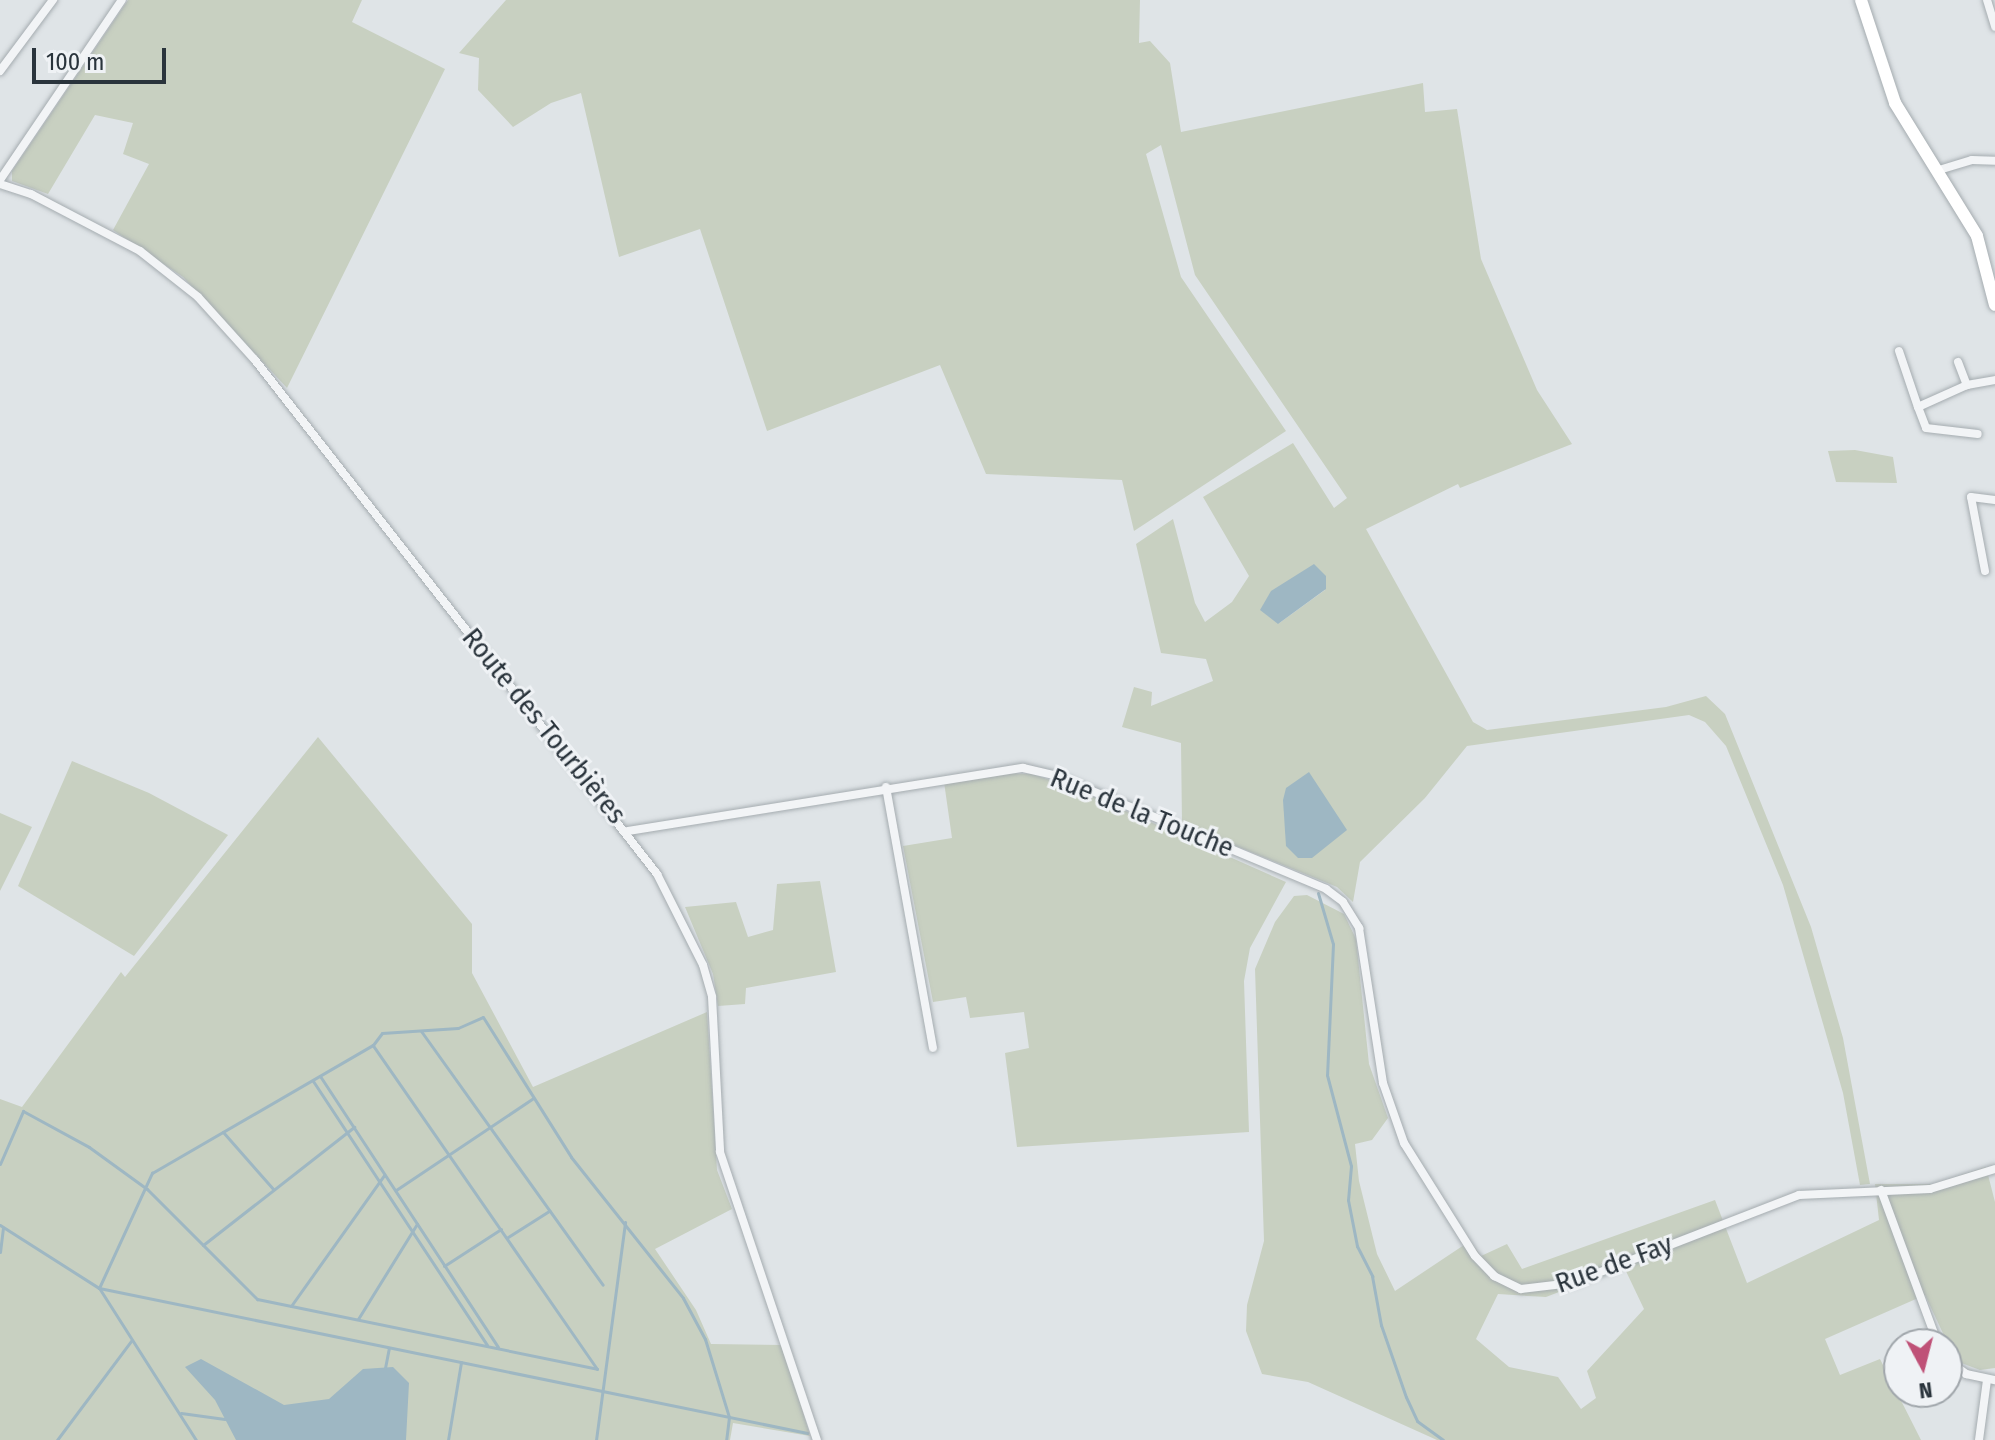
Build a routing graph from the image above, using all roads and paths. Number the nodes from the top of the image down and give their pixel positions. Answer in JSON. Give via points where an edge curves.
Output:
{"nodes":[{"id":1,"x":53,"y":0,"type":"edge"},
{"id":2,"x":122,"y":0,"type":"edge"},
{"id":3,"x":1861,"y":0,"type":"edge"},
{"id":4,"x":1987,"y":0,"type":"edge"},
{"id":5,"x":1995,"y":27,"type":"edge"},
{"id":6,"x":0,"y":71,"type":"edge"},
{"id":7,"x":1995,"y":161,"type":"edge"},
{"id":8,"x":1939,"y":170,"type":"junction"},
{"id":9,"x":0,"y":182,"type":"edge"},
{"id":10,"x":1995,"y":305,"type":"edge"},
{"id":11,"x":1899,"y":351,"type":"dead end"},
{"id":12,"x":1958,"y":362,"type":"dead end"},
{"id":13,"x":1995,"y":380,"type":"edge"},
{"id":14,"x":1967,"y":385,"type":"junction"},
{"id":15,"x":1918,"y":407,"type":"junction"},
{"id":16,"x":1978,"y":434,"type":"dead end"},
{"id":17,"x":1995,"y":500,"type":"edge"},
{"id":18,"x":1985,"y":571,"type":"dead end"},
{"id":19,"x":886,"y":787,"type":"junction"},
{"id":20,"x":628,"y":831,"type":"junction"},
{"id":21,"x":1301,"y":877,"type":"joint"},
{"id":22,"x":933,"y":1048,"type":"dead end"},
{"id":23,"x":1995,"y":1169,"type":"edge"},
{"id":24,"x":1881,"y":1190,"type":"junction"},
{"id":25,"x":1932,"y":1328,"type":"edge"},
{"id":26,"x":1963,"y":1372,"type":"edge"},
{"id":27,"x":1991,"y":1380,"type":"edge"},
{"id":28,"x":817,"y":1440,"type":"edge"},
{"id":29,"x":1979,"y":1440,"type":"edge"}],
"edges":[{"from":1,"to":6,"type":"street"},
{"from":2,"to":9,"type":"street"},
{"from":3,"to":8,"type":"main road","via":[[1895,103]]},
{"from":4,"to":5,"type":"street"},
{"from":7,"to":8,"type":"street","via":[[1972,160]]},
{"from":8,"to":10,"type":"main road","via":[[1977,236]]},
{"from":9,"to":20,"type":"street","name":"Route des Tourbières","via":[[140,251],[198,297],[255,360]]},
{"from":11,"to":15,"type":"street"},
{"from":12,"to":14,"type":"street"},
{"from":13,"to":14,"type":"street"},
{"from":14,"to":15,"type":"street"},
{"from":15,"to":16,"type":"street","via":[[1926,428]]},
{"from":17,"to":18,"type":"street","via":[[1971,497]]},
{"from":19,"to":20,"type":"street","name":"Rue de la Touche"},
{"from":19,"to":21,"type":"street","name":"Rue de la Touche","via":[[1004,768],[1040,770]]},
{"from":19,"to":22,"type":"street"},
{"from":20,"to":28,"type":"street","name":"Route des Tourbières","via":[[686,922],[703,965],[712,997],[720,1152]]},
{"from":21,"to":24,"type":"street","name":"Rue de Fay","via":[[1334,895],[1356,921],[1383,1083],[1398,1127],[1470,1249],[1506,1283],[1533,1290],[1558,1287],[1799,1195]]},
{"from":23,"to":24,"type":"street","name":"Rue de Fay","via":[[1930,1189]]},
{"from":24,"to":25,"type":"street"},
{"from":26,"to":27,"type":"street"},
{"from":27,"to":29,"type":"street"}]}
